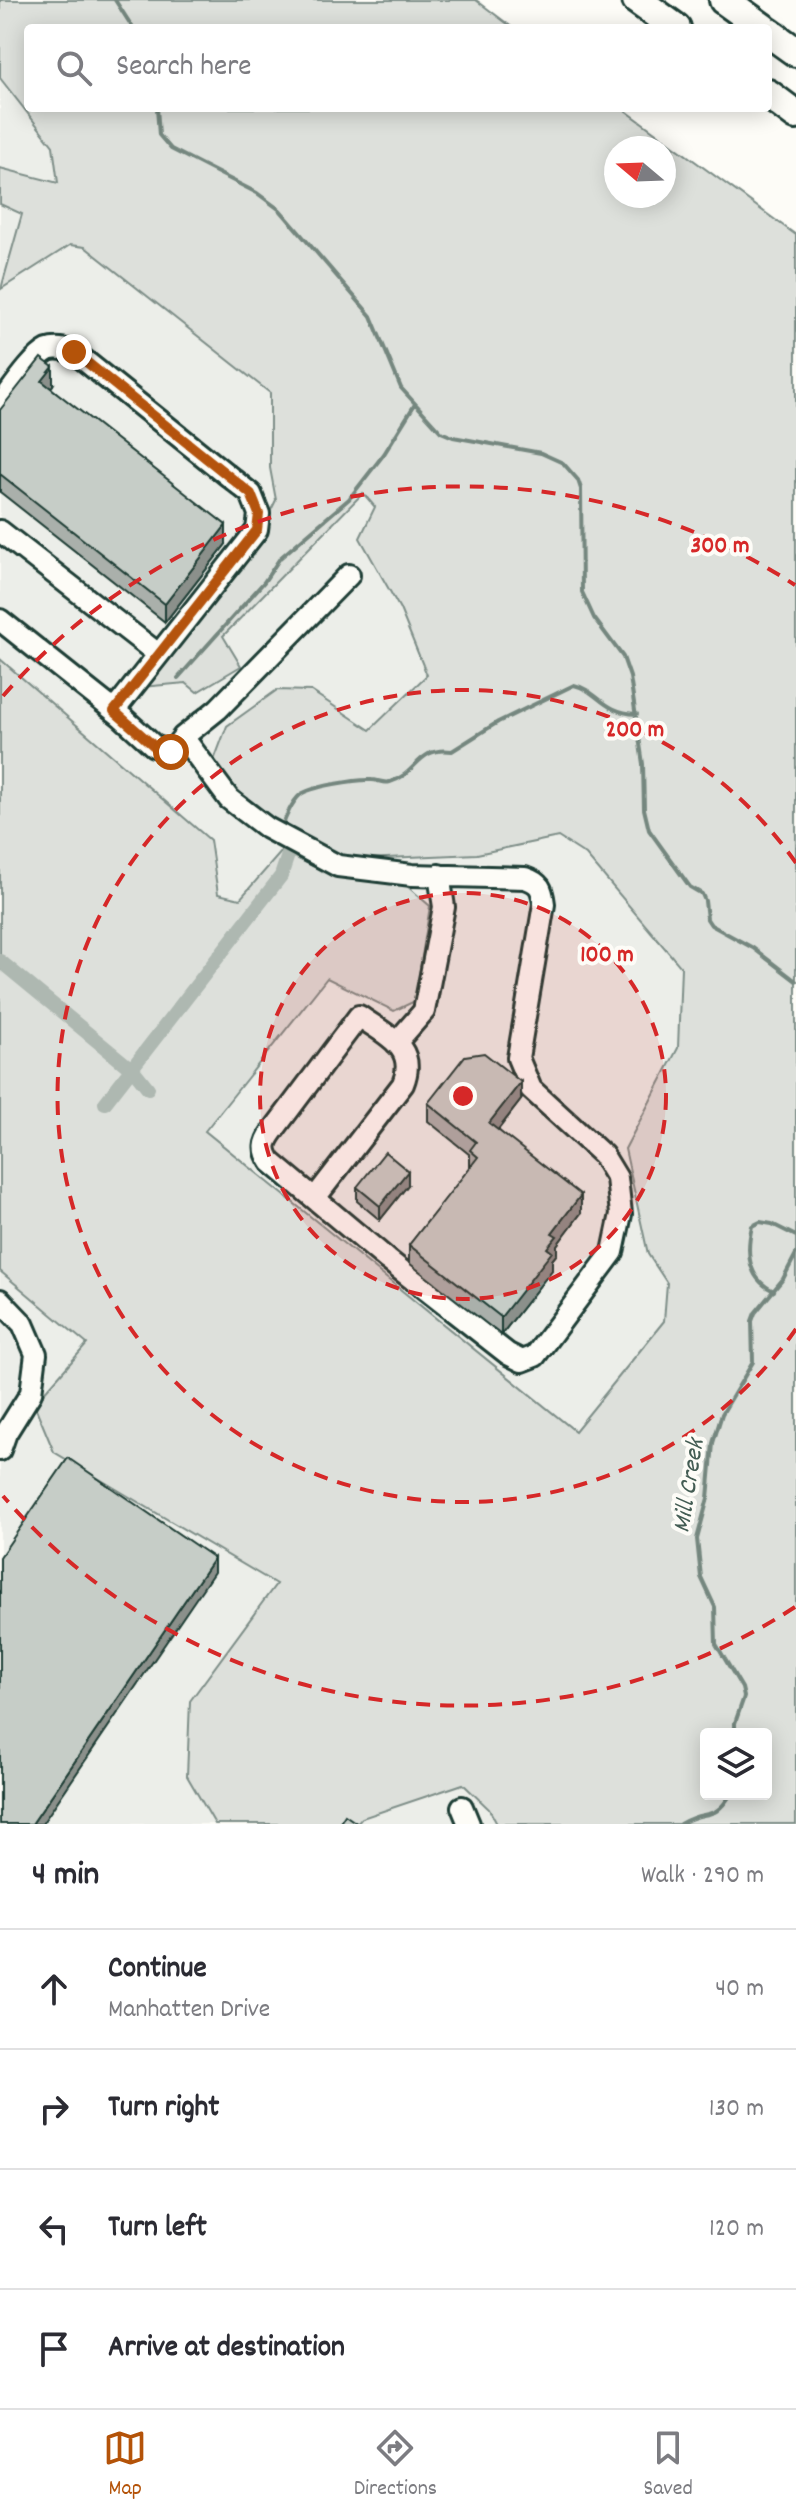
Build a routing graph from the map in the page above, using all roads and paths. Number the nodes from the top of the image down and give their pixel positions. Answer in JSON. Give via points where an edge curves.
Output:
{"nodes":[{"id":1,"x":637,"y":0,"type":"edge"},
{"id":2,"x":724,"y":0,"type":"edge"},
{"id":3,"x":670,"y":24,"type":"edge"},
{"id":4,"x":757,"y":24,"type":"edge"},
{"id":5,"x":772,"y":35,"type":"edge"},
{"id":6,"x":796,"y":52,"type":"edge"},
{"id":7,"x":772,"y":97,"type":"edge"},
{"id":8,"x":796,"y":115,"type":"edge"},
{"id":9,"x":0,"y":405,"type":"edge"},
{"id":10,"x":0,"y":531,"type":"edge"},
{"id":11,"x":349,"y":575,"type":"dead end"},
{"id":12,"x":0,"y":620,"type":"edge"},
{"id":13,"x":158,"y":654,"type":"junction"},
{"id":14,"x":114,"y":711,"type":"junction"},
{"id":15,"x":183,"y":737,"type":"junction"},
{"id":16,"x":439,"y":875,"type":"junction"},
{"id":17,"x":396,"y":1043,"type":"junction"},
{"id":18,"x":315,"y":1198,"type":"junction"},
{"id":19,"x":0,"y":1300,"type":"edge"},
{"id":20,"x":0,"y":1450,"type":"edge"}],
"edges":[{"from":1,"to":3,"type":"highway"},
{"from":2,"to":4,"type":"highway"},
{"from":5,"to":6,"type":"highway"},
{"from":7,"to":8,"type":"highway"},
{"from":9,"to":13,"type":"street","via":[[49,349],[74,352],[251,494],[259,514],[257,530]]},
{"from":10,"to":13,"type":"street"},
{"from":11,"to":15,"type":"street","via":[[218,709]]},
{"from":12,"to":14,"type":"street"},
{"from":13,"to":14,"type":"street"},
{"from":14,"to":15,"type":"street","via":[[163,751],[171,752]]},
{"from":15,"to":16,"type":"street","via":[[229,799],[267,828],[338,866]]},
{"from":16,"to":17,"type":"street","via":[[444,907],[424,1011]]},
{"from":16,"to":18,"type":"street","via":[[525,878],[543,890],[518,1058],[531,1089],[603,1155],[617,1178],[621,1214],[613,1252],[535,1356],[522,1361]]},
{"from":17,"to":18,"type":"street","via":[[409,1064],[403,1084]]},
{"from":17,"to":18,"type":"street","via":[[359,1016],[265,1142],[271,1162]]},
{"from":19,"to":20,"type":"street","via":[[23,1324],[36,1354],[31,1393]]}]}
